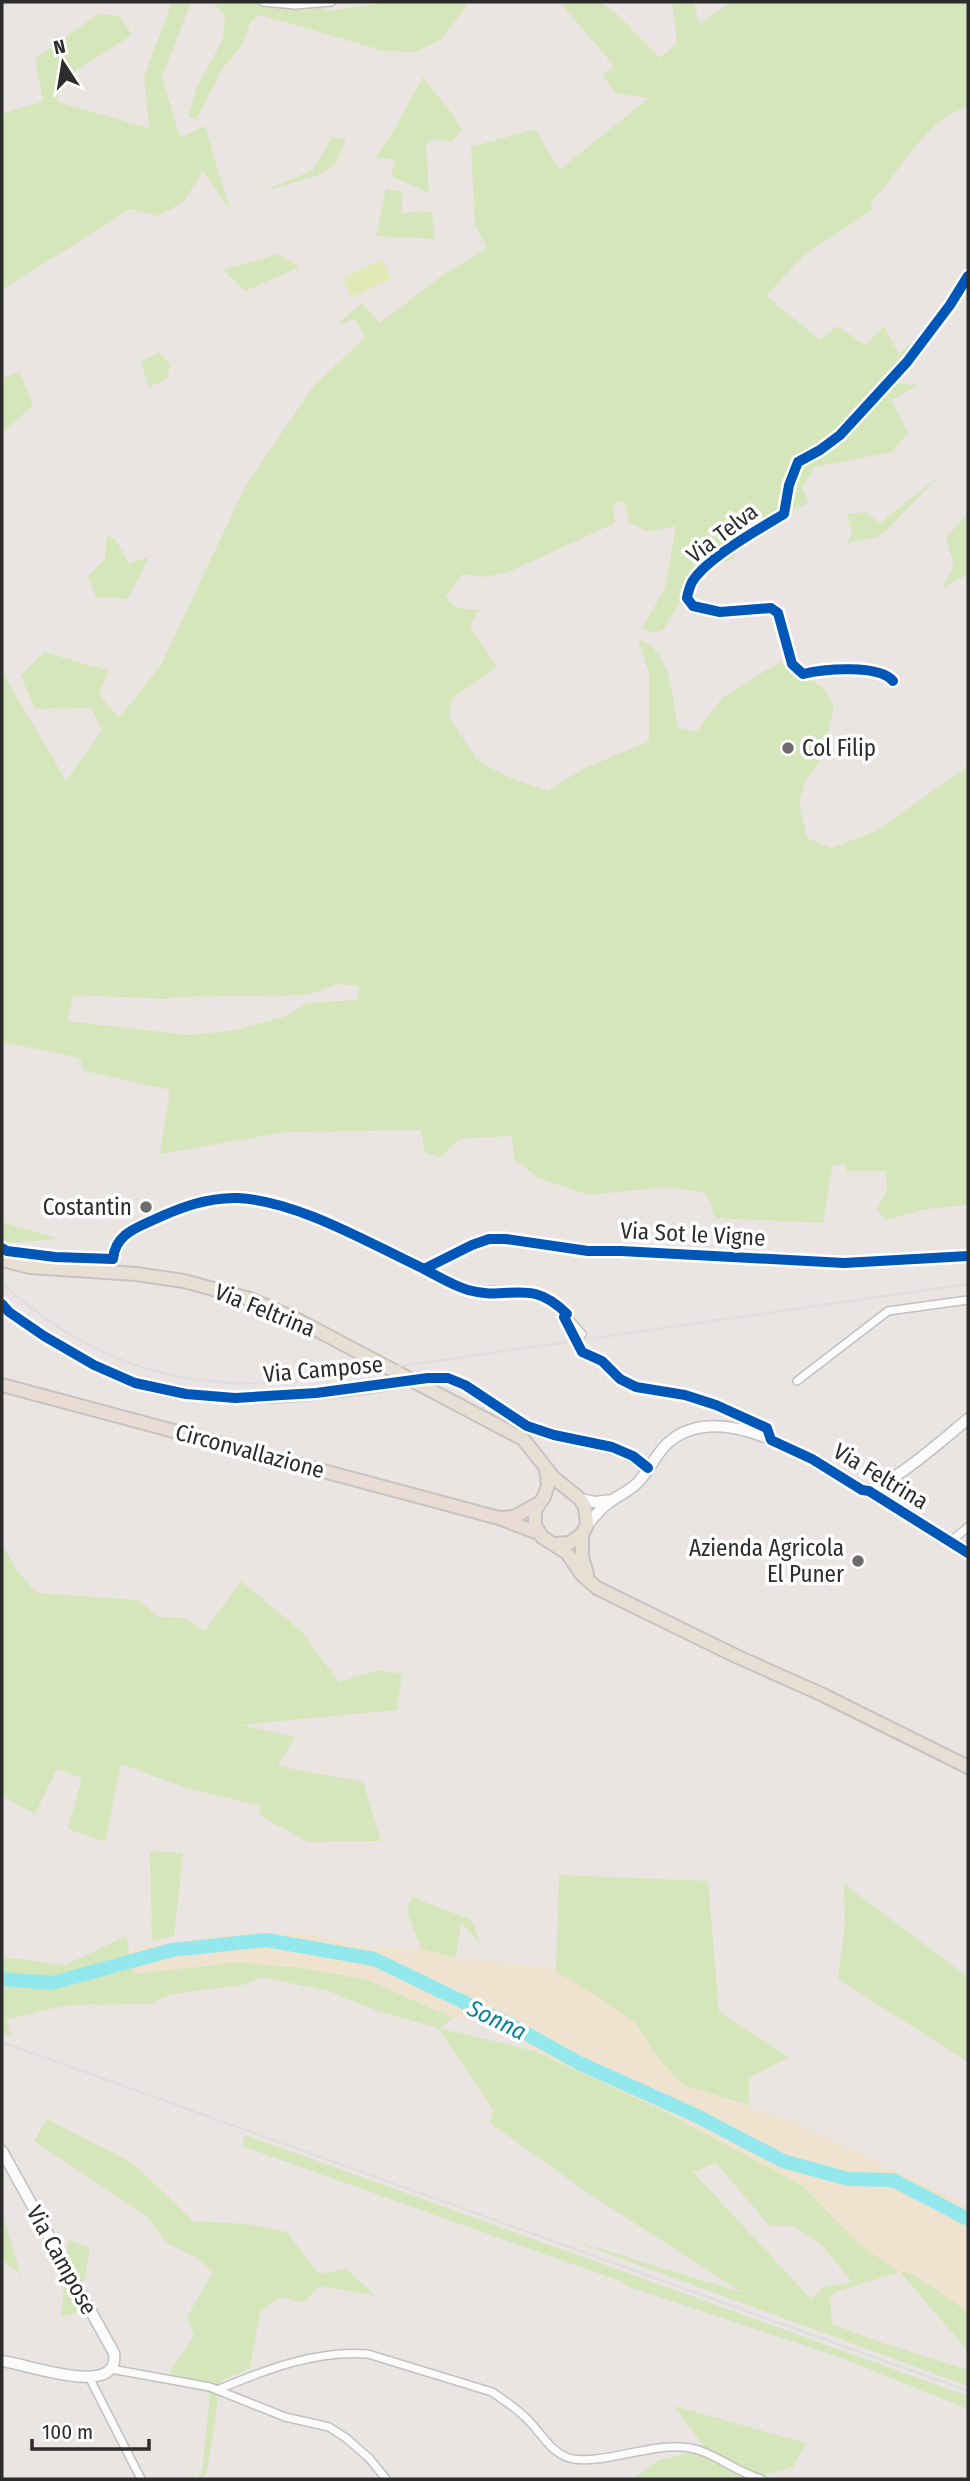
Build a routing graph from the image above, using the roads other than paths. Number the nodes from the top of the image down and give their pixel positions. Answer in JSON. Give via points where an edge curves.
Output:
{"nodes":[{"id":1,"x":263,"y":2,"type":"edge"},
{"id":2,"x":331,"y":2,"type":"edge"},
{"id":3,"x":968,"y":276,"type":"edge"},
{"id":4,"x":784,"y":514,"type":"joint"},
{"id":5,"x":893,"y":681,"type":"dead end"},
{"id":6,"x":968,"y":1256,"type":"edge"},
{"id":7,"x":2,"y":1260,"type":"edge"},
{"id":8,"x":424,"y":1269,"type":"junction"},
{"id":9,"x":113,"y":1272,"type":"junction"},
{"id":10,"x":968,"y":1300,"type":"edge"},
{"id":11,"x":2,"y":1304,"type":"edge"},
{"id":12,"x":582,"y":1335,"type":"dead end"},
{"id":13,"x":602,"y":1361,"type":"dead end"},
{"id":14,"x":797,"y":1381,"type":"dead end"},
{"id":15,"x":2,"y":1385,"type":"edge"},
{"id":16,"x":968,"y":1419,"type":"edge"},
{"id":17,"x":771,"y":1440,"type":"junction"},
{"id":18,"x":546,"y":1468,"type":"junction"},
{"id":19,"x":648,"y":1468,"type":"junction"},
{"id":20,"x":869,"y":1491,"type":"junction"},
{"id":21,"x":576,"y":1497,"type":"junction"},
{"id":22,"x":612,"y":1499,"type":"junction"},
{"id":23,"x":541,"y":1500,"type":"junction"},
{"id":24,"x":499,"y":1518,"type":"junction"},
{"id":25,"x":968,"y":1527,"type":"edge"},
{"id":26,"x":584,"y":1529,"type":"junction"},
{"id":27,"x":538,"y":1532,"type":"junction"},
{"id":28,"x":950,"y":1542,"type":"junction"},
{"id":29,"x":555,"y":1544,"type":"junction"},
{"id":30,"x":968,"y":1553,"type":"edge"},
{"id":31,"x":592,"y":1584,"type":"junction"},
{"id":32,"x":968,"y":1767,"type":"edge"},
{"id":33,"x":2,"y":2151,"type":"edge"},
{"id":34,"x":2,"y":2361,"type":"edge"},
{"id":35,"x":111,"y":2370,"type":"junction"},
{"id":36,"x":89,"y":2377,"type":"junction"},
{"id":37,"x":217,"y":2390,"type":"junction"},
{"id":38,"x":141,"y":2479,"type":"edge"},
{"id":39,"x":386,"y":2479,"type":"edge"},
{"id":40,"x":761,"y":2479,"type":"edge"}],
"edges":[{"from":1,"to":2,"type":"street"},
{"from":3,"to":4,"type":"street","name":"Via Telva","via":[[907,362],[839,435],[798,462]]},
{"from":4,"to":5,"type":"street","name":"Via Telva","via":[[706,567],[692,582],[687,598],[693,606],[720,612],[771,608],[778,613],[792,664],[803,674],[823,669],[866,670]]},
{"from":6,"to":8,"type":"street","name":"Via Sot le Vigne","via":[[844,1263],[588,1251],[489,1239]]},
{"from":7,"to":9,"type":"main road","name":"Via Feltrina","via":[[38,1268]]},
{"from":8,"to":9,"type":"street","via":[[303,1213],[237,1198],[179,1208],[133,1229],[116,1245]]},
{"from":8,"to":12,"type":"street","via":[[469,1290],[540,1294],[553,1301]]},
{"from":9,"to":18,"type":"main road","name":"Via Feltrina","via":[[184,1281],[268,1306],[515,1434]]},
{"from":10,"to":14,"type":"street","via":[[888,1311]]},
{"from":11,"to":19,"type":"street","name":"Via Campose","bridge":true,"via":[[44,1336],[135,1383],[186,1394],[249,1397],[442,1377],[527,1426],[612,1447]]},
{"from":13,"to":17,"type":"street","via":[[636,1387],[685,1395],[761,1425]]},
{"from":15,"to":24,"type":"highway","name":"Circonvallazione"},
{"from":16,"to":20,"type":"street","via":[[897,1476]]},
{"from":17,"to":19,"type":"street","name":"Via Feltrina","via":[[726,1427],[701,1427],[673,1439]]},
{"from":17,"to":20,"type":"street","name":"Via Feltrina"},
{"from":18,"to":21,"type":"main road","name":"Via Feltrina"},
{"from":18,"to":23,"type":"main road","via":[[548,1485]]},
{"from":19,"to":22,"type":"street","name":"Via Feltrina","via":[[635,1486]]},
{"from":20,"to":28,"type":"street","name":"Via Feltrina"},
{"from":21,"to":22,"type":"street","via":[[595,1502]]},
{"from":21,"to":23,"type":"main road","via":[[558,1491]]},
{"from":21,"to":26,"type":"main road","via":[[587,1516]]},
{"from":22,"to":26,"type":"street","name":"Via Feltrina"},
{"from":23,"to":24,"type":"highway","via":[[514,1517]]},
{"from":23,"to":27,"type":"main road","via":[[534,1517]]},
{"from":24,"to":27,"type":"highway","name":"Circonvallazione"},
{"from":25,"to":28,"type":"street"},
{"from":26,"to":29,"type":"main road","name":"Via Feltrina","via":[[570,1543]]},
{"from":26,"to":31,"type":"main road","via":[[582,1557]]},
{"from":27,"to":29,"type":"main road"},
{"from":28,"to":30,"type":"street","name":"Via Feltrina"},
{"from":29,"to":31,"type":"main road"},
{"from":31,"to":32,"type":"main road"},
{"from":33,"to":35,"type":"street","name":"Via Campose","via":[[114,2353]]},
{"from":34,"to":36,"type":"street","via":[[69,2377]]},
{"from":35,"to":36,"type":"street"},
{"from":35,"to":37,"type":"street"},
{"from":36,"to":38,"type":"street"},
{"from":37,"to":39,"type":"street","via":[[285,2417],[329,2427],[369,2458]]},
{"from":37,"to":40,"type":"street","via":[[295,2361],[368,2354],[492,2392],[528,2419],[552,2448],[570,2458],[686,2447]]}]}
